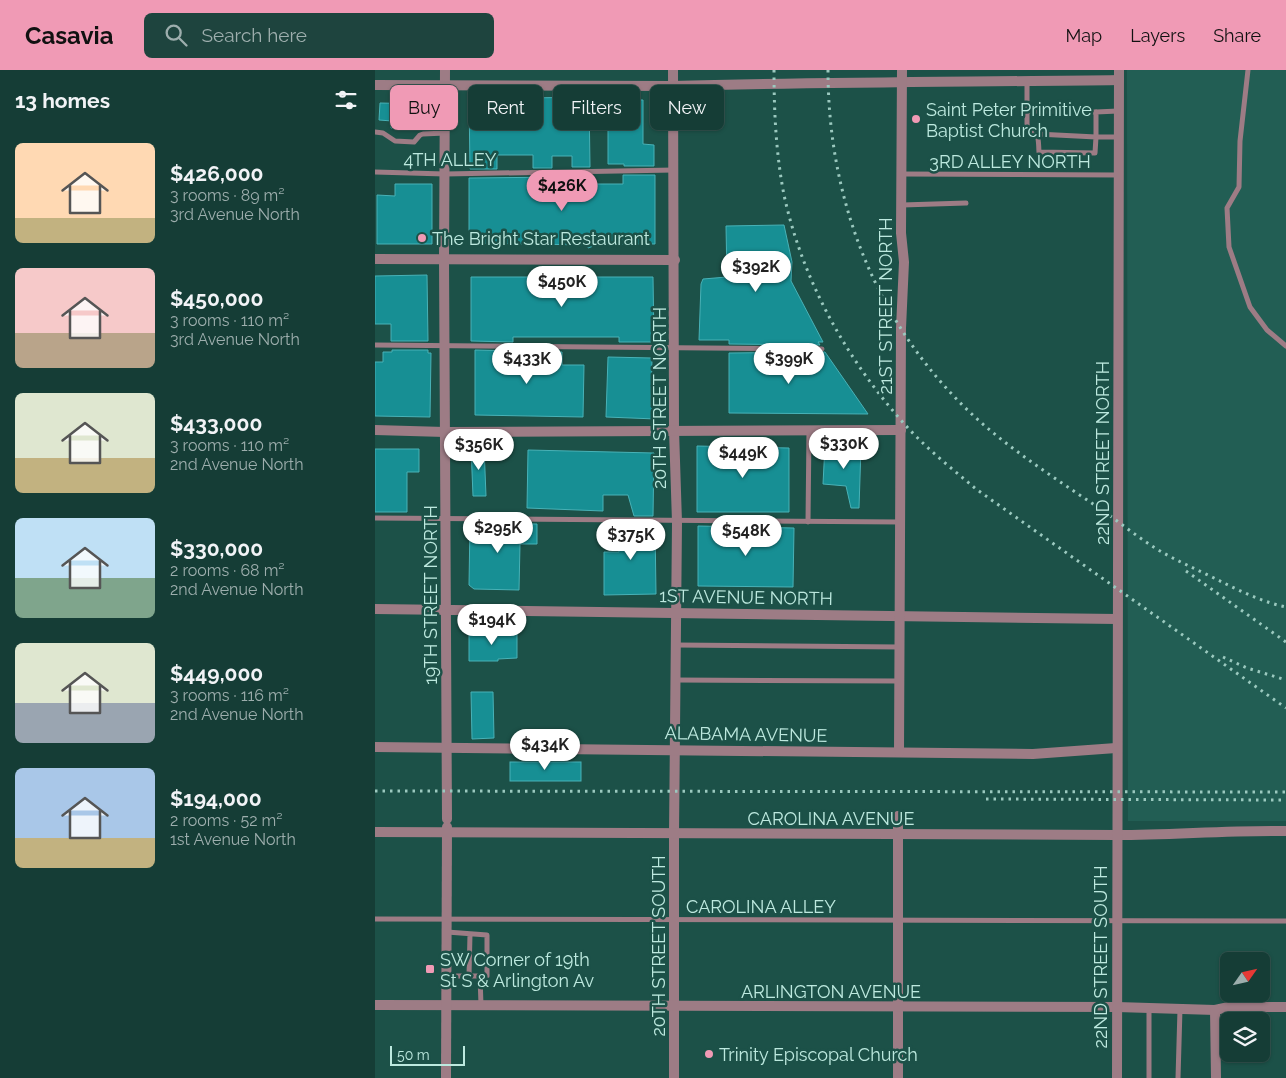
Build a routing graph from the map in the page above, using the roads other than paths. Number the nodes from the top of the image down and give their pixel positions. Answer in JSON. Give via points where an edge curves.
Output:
{"nodes":[{"id":1,"x":445,"y":70,"type":"edge"},
{"id":2,"x":673,"y":70,"type":"edge"},
{"id":3,"x":902,"y":70,"type":"edge"},
{"id":4,"x":1248,"y":70,"type":"edge"},
{"id":5,"x":1119,"y":75,"type":"edge"},
{"id":6,"x":1027,"y":81,"type":"junction"},
{"id":7,"x":902,"y":83,"type":"junction"},
{"id":8,"x":375,"y":85,"type":"edge"},
{"id":9,"x":390,"y":85,"type":"edge"},
{"id":10,"x":445,"y":85,"type":"edge"},
{"id":11,"x":673,"y":85,"type":"edge"},
{"id":12,"x":707,"y":85,"type":"edge"},
{"id":13,"x":458,"y":86,"type":"edge"},
{"id":14,"x":650,"y":86,"type":"edge"},
{"id":15,"x":1027,"y":111,"type":"junction"},
{"id":16,"x":1119,"y":111,"type":"junction"},
{"id":17,"x":1096,"y":112,"type":"junction"},
{"id":18,"x":674,"y":130,"type":"edge"},
{"id":19,"x":375,"y":132,"type":"edge"},
{"id":20,"x":445,"y":133,"type":"joint"},
{"id":21,"x":1037,"y":134,"type":"junction"},
{"id":22,"x":1096,"y":137,"type":"junction"},
{"id":23,"x":1118,"y":137,"type":"junction"},
{"id":24,"x":674,"y":170,"type":"junction"},
{"id":25,"x":375,"y":172,"type":"edge"},
{"id":26,"x":445,"y":174,"type":"junction"},
{"id":27,"x":903,"y":174,"type":"junction"},
{"id":28,"x":1118,"y":175,"type":"junction"},
{"id":29,"x":966,"y":203,"type":"dead end"},
{"id":30,"x":902,"y":205,"type":"junction"},
{"id":31,"x":375,"y":259,"type":"edge"},
{"id":32,"x":445,"y":259,"type":"junction"},
{"id":33,"x":675,"y":260,"type":"junction"},
{"id":34,"x":375,"y":344,"type":"edge"},
{"id":35,"x":445,"y":344,"type":"junction"},
{"id":36,"x":1286,"y":346,"type":"edge"},
{"id":37,"x":675,"y":347,"type":"junction"},
{"id":38,"x":822,"y":349,"type":"dead end"},
{"id":39,"x":375,"y":430,"type":"edge"},
{"id":40,"x":674,"y":430,"type":"junction"},
{"id":41,"x":809,"y":430,"type":"junction"},
{"id":42,"x":901,"y":430,"type":"junction"},
{"id":43,"x":445,"y":432,"type":"junction"},
{"id":44,"x":375,"y":518,"type":"edge"},
{"id":45,"x":446,"y":518,"type":"junction"},
{"id":46,"x":677,"y":522,"type":"junction"},
{"id":47,"x":808,"y":522,"type":"junction"},
{"id":48,"x":901,"y":522,"type":"junction"},
{"id":49,"x":375,"y":609,"type":"edge"},
{"id":50,"x":446,"y":610,"type":"junction"},
{"id":51,"x":676,"y":613,"type":"junction"},
{"id":52,"x":900,"y":616,"type":"junction"},
{"id":53,"x":1117,"y":619,"type":"junction"},
{"id":54,"x":676,"y":646,"type":"junction"},
{"id":55,"x":899,"y":646,"type":"junction"},
{"id":56,"x":676,"y":680,"type":"junction"},
{"id":57,"x":899,"y":681,"type":"junction"},
{"id":58,"x":375,"y":747,"type":"edge"},
{"id":59,"x":447,"y":748,"type":"junction"},
{"id":60,"x":1116,"y":748,"type":"junction"},
{"id":61,"x":676,"y":749,"type":"junction"},
{"id":62,"x":899,"y":752,"type":"junction"},
{"id":63,"x":675,"y":815,"type":"joint"},
{"id":64,"x":898,"y":816,"type":"dead end"},
{"id":65,"x":1286,"y":831,"type":"edge"},
{"id":66,"x":375,"y":832,"type":"edge"},
{"id":67,"x":447,"y":832,"type":"junction"},
{"id":68,"x":674,"y":834,"type":"junction"},
{"id":69,"x":897,"y":834,"type":"junction"},
{"id":70,"x":1117,"y":836,"type":"junction"},
{"id":71,"x":375,"y":919,"type":"edge"},
{"id":72,"x":447,"y":919,"type":"junction"},
{"id":73,"x":675,"y":920,"type":"junction"},
{"id":74,"x":898,"y":920,"type":"junction"},
{"id":75,"x":1117,"y":920,"type":"junction"},
{"id":76,"x":1286,"y":921,"type":"edge"},
{"id":77,"x":447,"y":932,"type":"junction"},
{"id":78,"x":470,"y":934,"type":"junction"},
{"id":79,"x":447,"y":976,"type":"junction"},
{"id":80,"x":469,"y":976,"type":"junction"},
{"id":81,"x":480,"y":976,"type":"junction"},
{"id":82,"x":375,"y":1005,"type":"edge"},
{"id":83,"x":447,"y":1005,"type":"junction"},
{"id":84,"x":481,"y":1005,"type":"junction"},
{"id":85,"x":675,"y":1007,"type":"junction"},
{"id":86,"x":899,"y":1007,"type":"junction"},
{"id":87,"x":1117,"y":1007,"type":"junction"},
{"id":88,"x":1149,"y":1008,"type":"junction"},
{"id":89,"x":1286,"y":1008,"type":"edge"},
{"id":90,"x":1180,"y":1009,"type":"junction"},
{"id":91,"x":1215,"y":1010,"type":"junction"},
{"id":92,"x":446,"y":1078,"type":"edge"},
{"id":93,"x":674,"y":1078,"type":"edge"},
{"id":94,"x":898,"y":1078,"type":"edge"},
{"id":95,"x":1117,"y":1078,"type":"edge"},
{"id":96,"x":1149,"y":1078,"type":"edge"},
{"id":97,"x":1179,"y":1078,"type":"edge"},
{"id":98,"x":1216,"y":1078,"type":"edge"}],
"edges":[{"from":1,"to":10,"type":"street","name":"19TH STREET NORTH"},
{"from":2,"to":11,"type":"street","name":"20TH STREET NORTH"},
{"from":3,"to":7,"type":"street","name":"21ST STREET NORTH"},
{"from":4,"to":36,"type":"lane","via":[[1240,141],[1239,187],[1227,208],[1229,247],[1251,307],[1267,330]]},
{"from":5,"to":6,"type":"street"},
{"from":5,"to":16,"type":"street","name":"22ND STREET NORTH"},
{"from":6,"to":7,"type":"street"},
{"from":6,"to":15,"type":"lane"},
{"from":7,"to":12,"type":"street"},
{"from":7,"to":27,"type":"street","name":"21ST STREET NORTH"},
{"from":8,"to":9,"type":"street"},
{"from":13,"to":14,"type":"street"},
{"from":15,"to":17,"type":"lane"},
{"from":15,"to":21,"type":"lane","via":[[1027,126]]},
{"from":16,"to":17,"type":"lane"},
{"from":16,"to":23,"type":"street","name":"22ND STREET NORTH"},
{"from":17,"to":22,"type":"lane"},
{"from":18,"to":24,"type":"street","name":"20TH STREET NORTH"},
{"from":19,"to":20,"type":"lane","via":[[395,141],[414,142],[423,134]]},
{"from":20,"to":26,"type":"street","name":"19TH STREET NORTH"},
{"from":21,"to":22,"type":"lane"},
{"from":21,"to":22,"type":"lane","via":[[1039,152],[1095,153]]},
{"from":22,"to":23,"type":"lane"},
{"from":23,"to":28,"type":"street","name":"22ND STREET NORTH"},
{"from":24,"to":26,"type":"lane","name":"4TH ALLEY"},
{"from":24,"to":33,"type":"street","name":"20TH STREET NORTH"},
{"from":25,"to":26,"type":"lane","name":"4TH ALLEY"},
{"from":26,"to":32,"type":"street","name":"19TH STREET NORTH"},
{"from":27,"to":28,"type":"lane","name":"3RD ALLEY NORTH"},
{"from":27,"to":30,"type":"street","name":"21ST STREET NORTH"},
{"from":28,"to":53,"type":"street","name":"22ND STREET NORTH"},
{"from":29,"to":30,"type":"lane"},
{"from":30,"to":42,"type":"street","name":"21ST STREET NORTH"},
{"from":31,"to":32,"type":"street"},
{"from":32,"to":33,"type":"street"},
{"from":32,"to":35,"type":"street","name":"19TH STREET NORTH"},
{"from":33,"to":37,"type":"street","name":"20TH STREET NORTH"},
{"from":34,"to":35,"type":"lane"},
{"from":35,"to":37,"type":"lane"},
{"from":35,"to":43,"type":"street","name":"19TH STREET NORTH"},
{"from":37,"to":38,"type":"lane"},
{"from":37,"to":40,"type":"street","name":"20TH STREET NORTH"},
{"from":39,"to":43,"type":"street"},
{"from":40,"to":41,"type":"street"},
{"from":40,"to":43,"type":"street"},
{"from":40,"to":46,"type":"street","name":"20TH STREET NORTH"},
{"from":41,"to":42,"type":"street"},
{"from":41,"to":47,"type":"lane"},
{"from":42,"to":48,"type":"street","name":"21ST STREET NORTH"},
{"from":43,"to":45,"type":"street","name":"19TH STREET NORTH"},
{"from":44,"to":45,"type":"lane"},
{"from":45,"to":46,"type":"lane"},
{"from":45,"to":50,"type":"street","name":"19TH STREET NORTH"},
{"from":46,"to":47,"type":"lane"},
{"from":46,"to":51,"type":"street","name":"20TH STREET NORTH"},
{"from":47,"to":48,"type":"lane"},
{"from":48,"to":52,"type":"street","name":"21ST STREET NORTH"},
{"from":49,"to":50,"type":"street","name":"1ST AVENUE NORTH"},
{"from":50,"to":51,"type":"street","name":"1ST AVENUE NORTH"},
{"from":50,"to":59,"type":"street","name":"19TH STREET NORTH"},
{"from":51,"to":52,"type":"street","name":"1ST AVENUE NORTH"},
{"from":51,"to":54,"type":"street","name":"20TH STREET NORTH"},
{"from":52,"to":53,"type":"street","name":"1ST AVENUE NORTH"},
{"from":52,"to":55,"type":"street","name":"21ST STREET NORTH"},
{"from":53,"to":60,"type":"street","name":"22ND STREET NORTH"},
{"from":54,"to":55,"type":"lane"},
{"from":54,"to":56,"type":"street","name":"20TH STREET NORTH"},
{"from":55,"to":57,"type":"street","name":"21ST STREET NORTH"},
{"from":56,"to":57,"type":"lane"},
{"from":56,"to":61,"type":"street","name":"20TH STREET NORTH"},
{"from":57,"to":62,"type":"street","name":"21ST STREET NORTH"},
{"from":58,"to":59,"type":"street","name":"ALABAMA AVENUE"},
{"from":59,"to":61,"type":"street","name":"ALABAMA AVENUE"},
{"from":59,"to":67,"type":"street","name":"19TH STREET NORTH"},
{"from":60,"to":62,"type":"street","name":"ALABAMA AVENUE","via":[[1033,754]]},
{"from":60,"to":70,"type":"street","name":"22ND STREET NORTH"},
{"from":61,"to":62,"type":"street","name":"ALABAMA AVENUE"},
{"from":61,"to":63,"type":"street","name":"20TH STREET NORTH"},
{"from":63,"to":68,"type":"street","name":"20TH STREET SOUTH"},
{"from":64,"to":69,"type":"street"},
{"from":65,"to":70,"type":"street","name":"CAROLINA AVENUE"},
{"from":66,"to":67,"type":"street","name":"CAROLINA AVENUE"},
{"from":67,"to":68,"type":"street","name":"CAROLINA AVENUE"},
{"from":67,"to":72,"type":"street","name":"19TH STREET NORTH"},
{"from":68,"to":69,"type":"street","name":"CAROLINA AVENUE"},
{"from":68,"to":73,"type":"street","name":"20TH STREET SOUTH"},
{"from":69,"to":70,"type":"street","name":"CAROLINA AVENUE"},
{"from":69,"to":74,"type":"street"},
{"from":70,"to":75,"type":"street","name":"22ND STREET SOUTH"},
{"from":71,"to":72,"type":"lane","name":"CAROLINA ALLEY"},
{"from":72,"to":73,"type":"lane","name":"CAROLINA ALLEY"},
{"from":72,"to":77,"type":"street","name":"19TH STREET NORTH"},
{"from":73,"to":74,"type":"lane","name":"CAROLINA ALLEY"},
{"from":73,"to":85,"type":"street","name":"20TH STREET SOUTH"},
{"from":74,"to":75,"type":"lane","name":"CAROLINA ALLEY"},
{"from":74,"to":86,"type":"street"},
{"from":75,"to":76,"type":"lane","name":"CAROLINA ALLEY"},
{"from":75,"to":87,"type":"street","name":"22ND STREET SOUTH"},
{"from":77,"to":78,"type":"lane"},
{"from":77,"to":79,"type":"street","name":"19TH STREET NORTH"},
{"from":78,"to":80,"type":"lane"},
{"from":78,"to":81,"type":"lane","via":[[487,935],[487,976]]},
{"from":79,"to":80,"type":"lane"},
{"from":79,"to":83,"type":"street","name":"19TH STREET NORTH"},
{"from":80,"to":81,"type":"lane"},
{"from":81,"to":84,"type":"lane"},
{"from":82,"to":83,"type":"street","name":"ARLINGTON AVENUE"},
{"from":83,"to":84,"type":"street","name":"ARLINGTON AVENUE"},
{"from":83,"to":92,"type":"street","name":"19TH STREET NORTH"},
{"from":84,"to":85,"type":"street","name":"ARLINGTON AVENUE"},
{"from":85,"to":86,"type":"street","name":"ARLINGTON AVENUE"},
{"from":85,"to":93,"type":"street","name":"20TH STREET SOUTH"},
{"from":86,"to":87,"type":"street","name":"ARLINGTON AVENUE"},
{"from":86,"to":94,"type":"street"},
{"from":87,"to":88,"type":"street","name":"ARLINGTON AVENUE"},
{"from":87,"to":95,"type":"street","name":"22ND STREET SOUTH"},
{"from":88,"to":90,"type":"street","name":"ARLINGTON AVENUE"},
{"from":88,"to":96,"type":"lane"},
{"from":89,"to":91,"type":"street","name":"ARLINGTON AVENUE","via":[[1229,1007]]},
{"from":90,"to":91,"type":"street","name":"ARLINGTON AVENUE"},
{"from":90,"to":97,"type":"lane"},
{"from":91,"to":98,"type":"street"}]}
